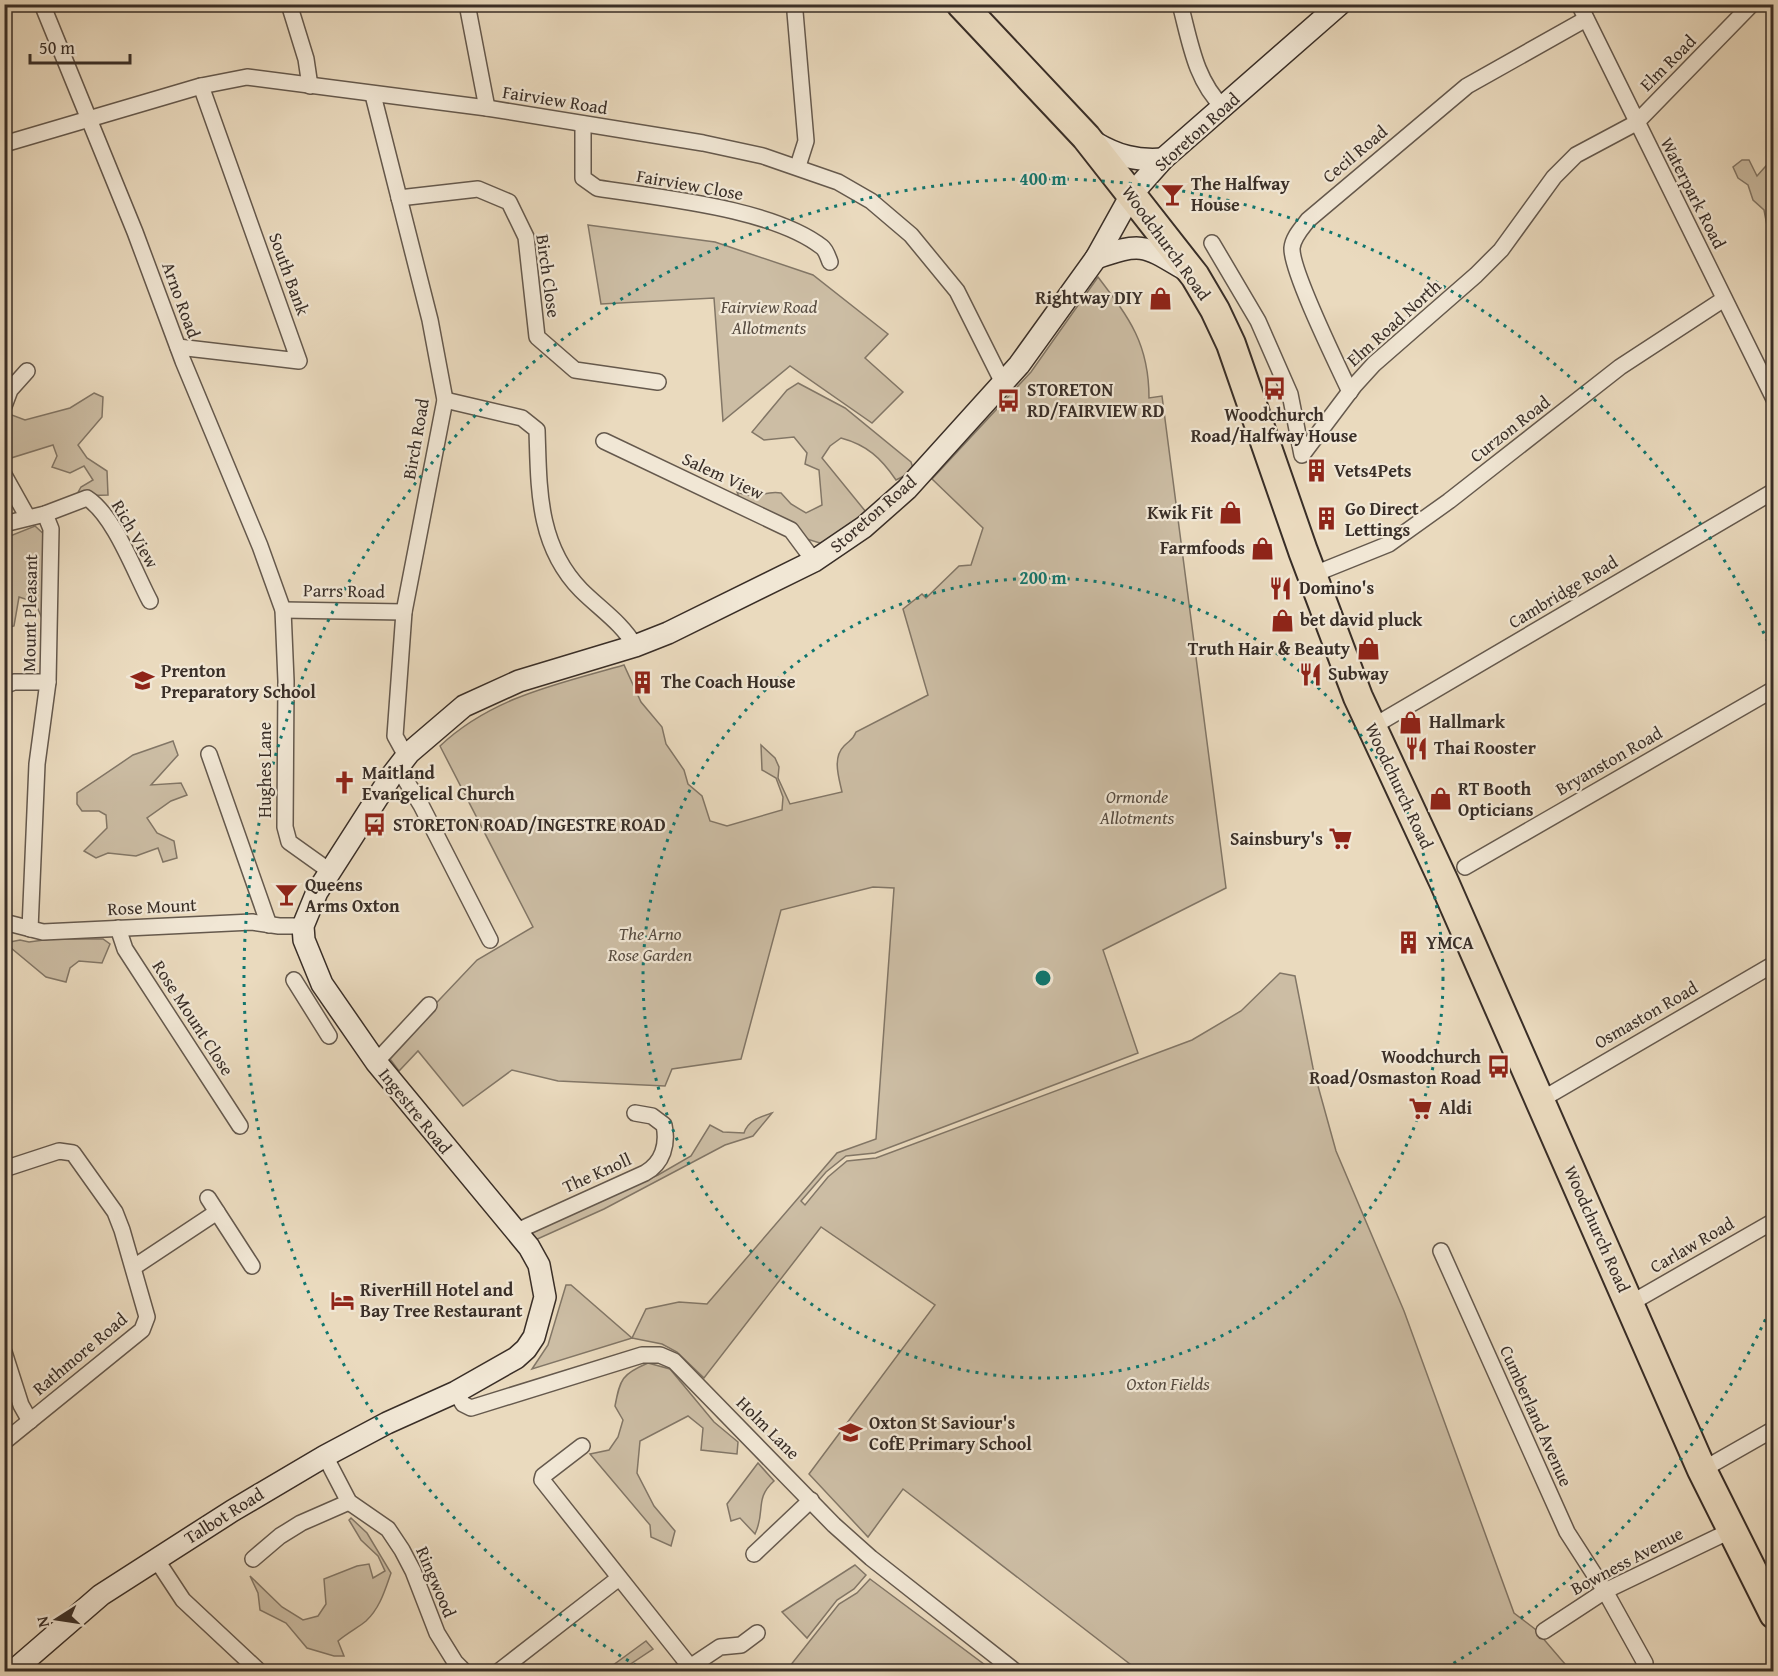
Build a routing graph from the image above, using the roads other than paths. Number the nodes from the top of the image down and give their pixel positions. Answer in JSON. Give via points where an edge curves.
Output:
{"nodes":[{"id":1,"x":42,"y":4,"type":"edge"},
{"id":2,"x":289,"y":4,"type":"edge"},
{"id":3,"x":467,"y":4,"type":"edge"},
{"id":4,"x":961,"y":4,"type":"edge"},
{"id":5,"x":1180,"y":4,"type":"edge"},
{"id":6,"x":1340,"y":4,"type":"edge"},
{"id":7,"x":1579,"y":4,"type":"edge"},
{"id":8,"x":1752,"y":4,"type":"edge"},
{"id":9,"x":795,"y":12,"type":"dead end"},
{"id":10,"x":1586,"y":19,"type":"junction"},
{"id":11,"x":201,"y":86,"type":"junction"},
{"id":12,"x":310,"y":86,"type":"junction"},
{"id":13,"x":373,"y":95,"type":"junction"},
{"id":14,"x":1223,"y":107,"type":"junction"},
{"id":15,"x":487,"y":108,"type":"junction"},
{"id":16,"x":88,"y":118,"type":"junction"},
{"id":17,"x":1636,"y":123,"type":"junction"},
{"id":18,"x":583,"y":124,"type":"junction"},
{"id":19,"x":1086,"y":137,"type":"junction"},
{"id":20,"x":4,"y":144,"type":"edge"},
{"id":21,"x":1163,"y":159,"type":"junction"},
{"id":22,"x":798,"y":166,"type":"junction"},
{"id":23,"x":1131,"y":195,"type":"junction"},
{"id":24,"x":399,"y":198,"type":"junction"},
{"id":25,"x":1212,"y":243,"type":"dead end"},
{"id":26,"x":1096,"y":258,"type":"junction"},
{"id":27,"x":830,"y":262,"type":"dead end"},
{"id":28,"x":1195,"y":276,"type":"junction"},
{"id":29,"x":1724,"y":299,"type":"junction"},
{"id":30,"x":178,"y":347,"type":"junction"},
{"id":31,"x":27,"y":371,"type":"dead end"},
{"id":32,"x":658,"y":382,"type":"dead end"},
{"id":33,"x":1003,"y":383,"type":"junction"},
{"id":34,"x":1350,"y":392,"type":"junction"},
{"id":35,"x":1773,"y":399,"type":"edge"},
{"id":36,"x":445,"y":400,"type":"junction"},
{"id":37,"x":4,"y":406,"type":"edge"},
{"id":38,"x":604,"y":441,"type":"dead end"},
{"id":39,"x":4,"y":476,"type":"edge"},
{"id":40,"x":1773,"y":491,"type":"edge"},
{"id":41,"x":45,"y":514,"type":"junction"},
{"id":42,"x":27,"y":516,"type":"junction"},
{"id":43,"x":4,"y":524,"type":"edge"},
{"id":44,"x":814,"y":561,"type":"junction"},
{"id":45,"x":1312,"y":575,"type":"junction"},
{"id":46,"x":150,"y":602,"type":"dead end"},
{"id":47,"x":283,"y":610,"type":"junction"},
{"id":48,"x":404,"y":612,"type":"junction"},
{"id":49,"x":635,"y":646,"type":"junction"},
{"id":50,"x":48,"y":681,"type":"junction"},
{"id":51,"x":4,"y":686,"type":"edge"},
{"id":52,"x":1773,"y":689,"type":"edge"},
{"id":53,"x":1372,"y":727,"type":"junction"},
{"id":54,"x":209,"y":754,"type":"dead end"},
{"id":55,"x":400,"y":764,"type":"junction"},
{"id":56,"x":1465,"y":867,"type":"dead end"},
{"id":57,"x":331,"y":872,"type":"junction"},
{"id":58,"x":4,"y":922,"type":"edge"},
{"id":59,"x":268,"y":925,"type":"junction"},
{"id":60,"x":303,"y":926,"type":"junction"},
{"id":61,"x":118,"y":928,"type":"junction"},
{"id":62,"x":30,"y":929,"type":"junction"},
{"id":63,"x":490,"y":940,"type":"dead end"},
{"id":64,"x":1773,"y":964,"type":"edge"},
{"id":65,"x":294,"y":980,"type":"dead end"},
{"id":66,"x":322,"y":984,"type":"junction"},
{"id":67,"x":304,"y":996,"type":"junction"},
{"id":68,"x":429,"y":1005,"type":"dead end"},
{"id":69,"x":329,"y":1036,"type":"dead end"},
{"id":70,"x":376,"y":1062,"type":"junction"},
{"id":71,"x":1539,"y":1101,"type":"junction"},
{"id":72,"x":634,"y":1113,"type":"dead end"},
{"id":73,"x":240,"y":1126,"type":"dead end"},
{"id":74,"x":4,"y":1169,"type":"edge"},
{"id":75,"x":208,"y":1198,"type":"dead end"},
{"id":76,"x":217,"y":1212,"type":"junction"},
{"id":77,"x":1773,"y":1221,"type":"edge"},
{"id":78,"x":517,"y":1231,"type":"junction"},
{"id":79,"x":1441,"y":1251,"type":"dead end"},
{"id":80,"x":253,"y":1265,"type":"dead end"},
{"id":81,"x":134,"y":1267,"type":"junction"},
{"id":82,"x":1631,"y":1303,"type":"junction"},
{"id":83,"x":4,"y":1352,"type":"edge"},
{"id":84,"x":456,"y":1392,"type":"junction"},
{"id":85,"x":30,"y":1421,"type":"junction"},
{"id":86,"x":1773,"y":1429,"type":"edge"},
{"id":87,"x":4,"y":1442,"type":"edge"},
{"id":88,"x":582,"y":1446,"type":"dead end"},
{"id":89,"x":325,"y":1456,"type":"junction"},
{"id":90,"x":1702,"y":1470,"type":"junction"},
{"id":91,"x":811,"y":1500,"type":"junction"},
{"id":92,"x":349,"y":1502,"type":"junction"},
{"id":93,"x":1730,"y":1531,"type":"junction"},
{"id":94,"x":754,"y":1554,"type":"dead end"},
{"id":95,"x":156,"y":1559,"type":"junction"},
{"id":96,"x":253,"y":1559,"type":"dead end"},
{"id":97,"x":619,"y":1578,"type":"junction"},
{"id":98,"x":1605,"y":1591,"type":"junction"},
{"id":99,"x":1773,"y":1614,"type":"edge"},
{"id":100,"x":1544,"y":1631,"type":"dead end"},
{"id":101,"x":758,"y":1633,"type":"dead end"},
{"id":102,"x":1645,"y":1663,"type":"dead end"},
{"id":103,"x":12,"y":1671,"type":"edge"},
{"id":104,"x":260,"y":1671,"type":"edge"},
{"id":105,"x":465,"y":1671,"type":"edge"},
{"id":106,"x":498,"y":1671,"type":"edge"},
{"id":107,"x":1016,"y":1671,"type":"edge"}],
"edges":[{"from":1,"to":16,"type":"street","name":"Arno Road"},
{"from":2,"to":12,"type":"street"},
{"from":3,"to":15,"type":"street"},
{"from":4,"to":19,"type":"highway","name":"Woodchurch Road"},
{"from":5,"to":14,"type":"street","via":[[1199,73]]},
{"from":6,"to":14,"type":"main road","name":"Storeton Road"},
{"from":7,"to":10,"type":"street","name":"Waterpark Road"},
{"from":8,"to":17,"type":"street","name":"Elm Road"},
{"from":9,"to":22,"type":"street","via":[[806,141]]},
{"from":10,"to":17,"type":"street","name":"Waterpark Road"},
{"from":10,"to":34,"type":"street","name":"Cecil Road","via":[[1467,86],[1308,220],[1297,235],[1292,248],[1299,275]]},
{"from":11,"to":12,"type":"street","name":"Fairview Road","via":[[247,77]]},
{"from":11,"to":16,"type":"street","name":"Fairview Road"},
{"from":11,"to":30,"type":"street","name":"South Bank","via":[[299,361]]},
{"from":12,"to":13,"type":"street","name":"Fairview Road"},
{"from":13,"to":15,"type":"street","name":"Fairview Road"},
{"from":13,"to":24,"type":"street","name":"Birch Road"},
{"from":14,"to":21,"type":"main road","name":"Storeton Road"},
{"from":15,"to":18,"type":"street","name":"Fairview Road"},
{"from":16,"to":20,"type":"street","name":"Fairview Road"},
{"from":16,"to":30,"type":"street","name":"Arno Road"},
{"from":17,"to":29,"type":"street","name":"Waterpark Road"},
{"from":17,"to":34,"type":"street","name":"Elm Road North","via":[[1576,155],[1554,177],[1493,258],[1374,364]]},
{"from":18,"to":22,"type":"street","name":"Fairview Road","via":[[703,143]]},
{"from":18,"to":27,"type":"street","name":"Fairview Close","via":[[583,178],[597,188],[738,212],[795,232],[824,248]]},
{"from":19,"to":21,"type":"main road","via":[[1118,156],[1143,161]]},
{"from":19,"to":23,"type":"highway","name":"Woodchurch Road"},
{"from":21,"to":23,"type":"main road","name":"Storeton Road"},
{"from":22,"to":33,"type":"street","name":"Fairview Road","via":[[863,196],[911,235],[957,291]]},
{"from":23,"to":26,"type":"main road","name":"Storeton Road"},
{"from":23,"to":28,"type":"highway","name":"Woodchurch Road"},
{"from":24,"to":32,"type":"street","name":"Birch Close","via":[[478,189],[510,202],[526,237],[537,337],[575,370]]},
{"from":24,"to":36,"type":"street","name":"Birch Road","via":[[430,320]]},
{"from":25,"to":34,"type":"street","name":"Elm Road North","via":[[1258,321],[1290,394],[1302,455]]},
{"from":26,"to":28,"type":"main road","via":[[1131,246],[1150,249]]},
{"from":26,"to":33,"type":"main road","name":"Storeton Road"},
{"from":28,"to":45,"type":"highway","name":"Woodchurch Road","via":[[1231,344]]},
{"from":29,"to":35,"type":"street","name":"Waterpark Road"},
{"from":29,"to":45,"type":"street","name":"Curzon Road","via":[[1620,367],[1389,544]]},
{"from":30,"to":47,"type":"street","name":"Arno Road"},
{"from":31,"to":37,"type":"street","via":[[10,390]]},
{"from":33,"to":44,"type":"main road","name":"Storeton Road","via":[[907,489],[857,533]]},
{"from":36,"to":48,"type":"street","name":"Birch Road"},
{"from":36,"to":49,"type":"street","via":[[522,418],[537,430],[542,517],[556,555],[580,589],[617,621]]},
{"from":38,"to":44,"type":"street","name":"Salem View","via":[[791,530]]},
{"from":39,"to":42,"type":"street"},
{"from":40,"to":53,"type":"street","name":"Cambridge Road"},
{"from":41,"to":42,"type":"street"},
{"from":41,"to":46,"type":"street","name":"Rich View","via":[[75,500],[87,498],[95,503]]},
{"from":41,"to":50,"type":"street","name":"Mount Pleasant","via":[[51,529]]},
{"from":42,"to":43,"type":"street"},
{"from":44,"to":49,"type":"main road","name":"Storeton Road","via":[[687,625]]},
{"from":45,"to":53,"type":"highway","name":"Woodchurch Road"},
{"from":47,"to":48,"type":"street","name":"Parrs Road"},
{"from":47,"to":57,"type":"street","name":"Hughes Lane","via":[[285,826],[289,842]]},
{"from":48,"to":55,"type":"street","name":"Birch Road","via":[[395,736]]},
{"from":49,"to":55,"type":"main road","name":"Storeton Road","via":[[489,693],[450,716]]},
{"from":50,"to":51,"type":"street"},
{"from":50,"to":62,"type":"street","name":"Mount Pleasant","via":[[37,764]]},
{"from":52,"to":56,"type":"street","name":"Bryanston Road"},
{"from":53,"to":71,"type":"highway","name":"Woodchurch Road"},
{"from":54,"to":59,"type":"street"},
{"from":55,"to":57,"type":"main road","name":"Storeton Road"},
{"from":55,"to":63,"type":"street","name":"Birch Road","via":[[474,925]]},
{"from":57,"to":60,"type":"main road","name":"Storeton Road","via":[[317,892]]},
{"from":58,"to":62,"type":"street","name":"Rose Mount"},
{"from":59,"to":60,"type":"street","name":"Rose Mount"},
{"from":59,"to":61,"type":"street","name":"Rose Mount","via":[[241,922]]},
{"from":60,"to":66,"type":"main road","name":"Ingestre Road","via":[[304,940]]},
{"from":61,"to":62,"type":"street","name":"Rose Mount","via":[[43,932]]},
{"from":61,"to":73,"type":"street","name":"Rose Mount Close","via":[[125,949]]},
{"from":64,"to":71,"type":"street","name":"Osmaston Road"},
{"from":65,"to":67,"type":"street"},
{"from":66,"to":67,"type":"street"},
{"from":66,"to":70,"type":"main road","name":"Ingestre Road"},
{"from":67,"to":69,"type":"street"},
{"from":68,"to":70,"type":"street"},
{"from":70,"to":78,"type":"main road","name":"Ingestre Road"},
{"from":71,"to":82,"type":"highway","name":"Woodchurch Road"},
{"from":72,"to":78,"type":"street","name":"The Knoll","via":[[652,1116],[664,1125],[663,1150],[656,1165]]},
{"from":74,"to":81,"type":"street","name":"Rathmore Road","via":[[59,1151],[73,1153],[115,1212]]},
{"from":75,"to":76,"type":"street"},
{"from":76,"to":80,"type":"street"},
{"from":76,"to":81,"type":"street"},
{"from":77,"to":82,"type":"street","name":"Carlaw Road"},
{"from":78,"to":84,"type":"main road","name":"Ingestre Road","via":[[539,1265],[545,1297],[540,1324],[516,1358]]},
{"from":79,"to":98,"type":"street","name":"Cumberland Avenue","via":[[1567,1532]]},
{"from":81,"to":85,"type":"street","name":"Rathmore Road","via":[[147,1317],[142,1330]]},
{"from":82,"to":90,"type":"highway","name":"Woodchurch Road"},
{"from":83,"to":85,"type":"street","via":[[21,1406]]},
{"from":84,"to":89,"type":"main road","name":"Talbot Road"},
{"from":84,"to":91,"type":"street","name":"Holm Lane","via":[[463,1404],[471,1408],[642,1355],[667,1357]]},
{"from":85,"to":87,"type":"street","name":"Rathmore Road"},
{"from":86,"to":90,"type":"street"},
{"from":88,"to":97,"type":"street","via":[[542,1480]]},
{"from":89,"to":92,"type":"street","name":"Ringwood"},
{"from":89,"to":95,"type":"main road","name":"Talbot Road"},
{"from":90,"to":93,"type":"highway","name":"Woodchurch Road"},
{"from":91,"to":94,"type":"street"},
{"from":91,"to":107,"type":"street","name":"Holm Lane","via":[[871,1558]]},
{"from":92,"to":96,"type":"street","via":[[290,1530]]},
{"from":92,"to":105,"type":"street","name":"Ringwood","via":[[388,1529],[413,1570],[437,1633]]},
{"from":93,"to":98,"type":"street","name":"Bowness Avenue"},
{"from":93,"to":99,"type":"highway","name":"Woodchurch Road"},
{"from":95,"to":103,"type":"main road","name":"Talbot Road","via":[[101,1595]]},
{"from":95,"to":104,"type":"street","via":[[183,1600]]},
{"from":97,"to":101,"type":"street","via":[[688,1664],[693,1665],[720,1647],[741,1646]]},
{"from":97,"to":106,"type":"street"},
{"from":98,"to":100,"type":"street","name":"Bowness Avenue"},
{"from":98,"to":102,"type":"street","name":"Cumberland Avenue"}]}
